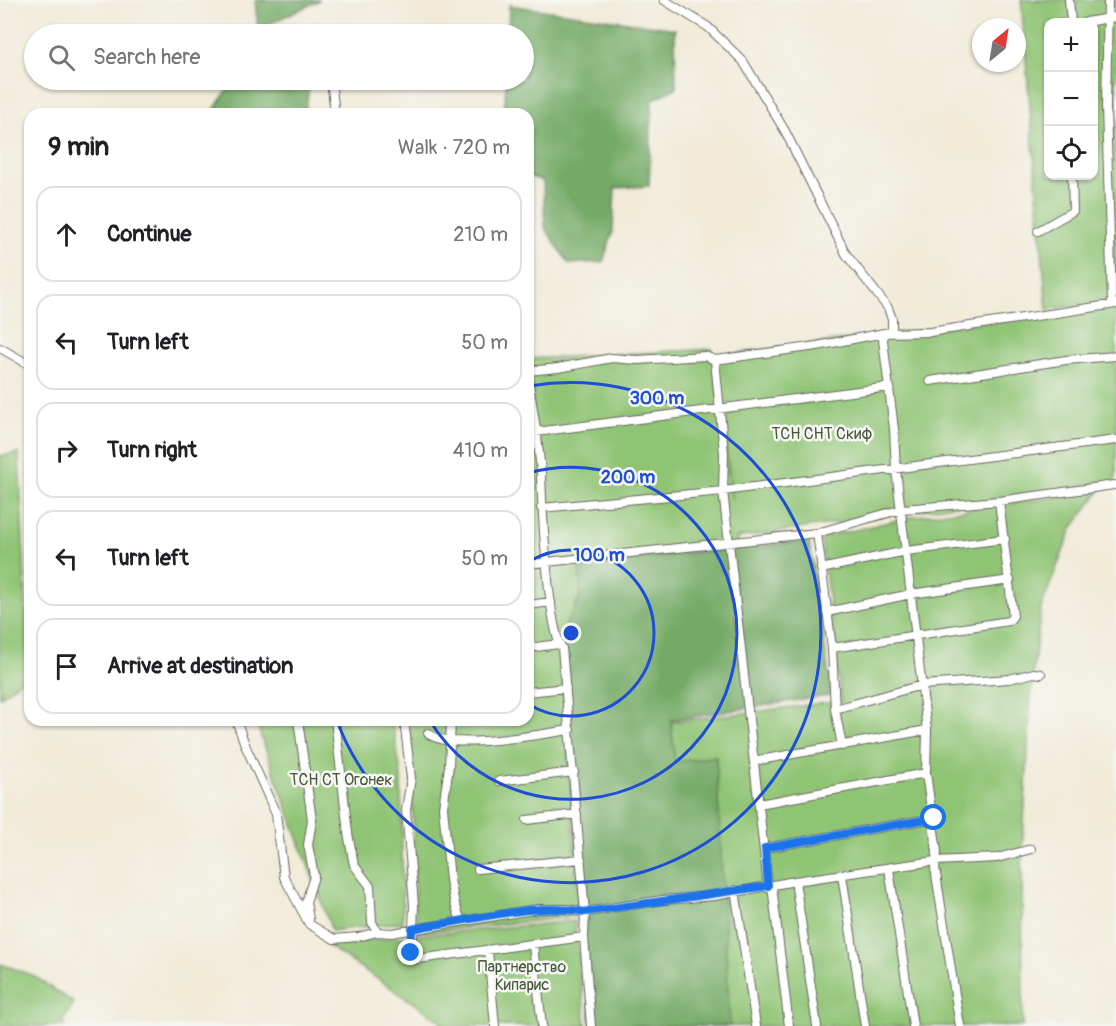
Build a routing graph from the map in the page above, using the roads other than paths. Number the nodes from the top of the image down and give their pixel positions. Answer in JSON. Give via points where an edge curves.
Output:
{"nodes":[{"id":1,"x":664,"y":0,"type":"edge"},
{"id":2,"x":1069,"y":0,"type":"edge"},
{"id":3,"x":1108,"y":0,"type":"edge"},
{"id":4,"x":1071,"y":18,"type":"edge"},
{"id":5,"x":1112,"y":18,"type":"edge"},
{"id":6,"x":332,"y":90,"type":"edge"},
{"id":7,"x":333,"y":108,"type":"edge"},
{"id":8,"x":1072,"y":180,"type":"edge"},
{"id":9,"x":1038,"y":231,"type":"dead end"},
{"id":10,"x":1114,"y":304,"type":"edge"},
{"id":11,"x":884,"y":333,"type":"junction"},
{"id":12,"x":0,"y":348,"type":"edge"},
{"id":13,"x":1116,"y":356,"type":"edge"},
{"id":14,"x":715,"y":360,"type":"junction"},
{"id":15,"x":24,"y":362,"type":"edge"},
{"id":16,"x":534,"y":370,"type":"edge"},
{"id":17,"x":930,"y":381,"type":"dead end"},
{"id":18,"x":890,"y":387,"type":"junction"},
{"id":19,"x":720,"y":408,"type":"junction"},
{"id":20,"x":534,"y":432,"type":"edge"},
{"id":21,"x":1116,"y":439,"type":"edge"},
{"id":22,"x":534,"y":449,"type":"edge"},
{"id":23,"x":896,"y":470,"type":"junction"},
{"id":24,"x":1114,"y":485,"type":"dead end"},
{"id":25,"x":723,"y":491,"type":"junction"},
{"id":26,"x":999,"y":501,"type":"junction"},
{"id":27,"x":541,"y":508,"type":"junction"},
{"id":28,"x":902,"y":509,"type":"junction"},
{"id":29,"x":817,"y":533,"type":"junction"},
{"id":30,"x":1005,"y":539,"type":"junction"},
{"id":31,"x":730,"y":542,"type":"junction"},
{"id":32,"x":906,"y":551,"type":"junction"},
{"id":33,"x":548,"y":562,"type":"junction"},
{"id":34,"x":534,"y":563,"type":"edge"},
{"id":35,"x":821,"y":569,"type":"junction"},
{"id":36,"x":1010,"y":580,"type":"junction"},
{"id":37,"x":911,"y":594,"type":"junction"},
{"id":38,"x":551,"y":602,"type":"junction"},
{"id":39,"x":534,"y":604,"type":"edge"},
{"id":40,"x":827,"y":612,"type":"junction"},
{"id":41,"x":916,"y":635,"type":"junction"},
{"id":42,"x":559,"y":644,"type":"junction"},
{"id":43,"x":534,"y":647,"type":"edge"},
{"id":44,"x":832,"y":648,"type":"junction"},
{"id":45,"x":1041,"y":664,"type":"dead end"},
{"id":46,"x":922,"y":685,"type":"junction"},
{"id":47,"x":566,"y":688,"type":"junction"},
{"id":48,"x":534,"y":691,"type":"edge"},
{"id":49,"x":835,"y":709,"type":"junction"},
{"id":50,"x":238,"y":726,"type":"edge"},
{"id":51,"x":299,"y":726,"type":"edge"},
{"id":52,"x":336,"y":726,"type":"edge"},
{"id":53,"x":405,"y":726,"type":"edge"},
{"id":54,"x":451,"y":726,"type":"edge"},
{"id":55,"x":570,"y":730,"type":"junction"},
{"id":56,"x":927,"y":730,"type":"junction"},
{"id":57,"x":428,"y":733,"type":"dead end"},
{"id":58,"x":451,"y":741,"type":"junction"},
{"id":59,"x":842,"y":746,"type":"junction"},
{"id":60,"x":754,"y":761,"type":"junction"},
{"id":61,"x":574,"y":772,"type":"junction"},
{"id":62,"x":926,"y":773,"type":"junction"},
{"id":63,"x":499,"y":781,"type":"dead end"},
{"id":64,"x":759,"y":804,"type":"junction"},
{"id":65,"x":577,"y":814,"type":"junction"},
{"id":66,"x":934,"y":818,"type":"junction"},
{"id":67,"x":526,"y":820,"type":"dead end"},
{"id":68,"x":765,"y":848,"type":"junction"},
{"id":69,"x":1031,"y":849,"type":"dead end"},
{"id":70,"x":581,"y":859,"type":"junction"},
{"id":71,"x":935,"y":861,"type":"junction"},
{"id":72,"x":477,"y":869,"type":"dead end"},
{"id":73,"x":889,"y":869,"type":"junction"},
{"id":74,"x":842,"y":875,"type":"junction"},
{"id":75,"x":795,"y":881,"type":"junction"},
{"id":76,"x":770,"y":886,"type":"junction"},
{"id":77,"x":735,"y":891,"type":"junction"},
{"id":78,"x":585,"y":912,"type":"junction"},
{"id":79,"x":461,"y":921,"type":"junction"},
{"id":80,"x":309,"y":924,"type":"junction"},
{"id":81,"x":412,"y":929,"type":"junction"},
{"id":82,"x":377,"y":932,"type":"junction"},
{"id":83,"x":584,"y":937,"type":"junction"},
{"id":84,"x":533,"y":945,"type":"junction"},
{"id":85,"x":488,"y":951,"type":"junction"},
{"id":86,"x":495,"y":1026,"type":"edge"},
{"id":87,"x":542,"y":1026,"type":"edge"},
{"id":88,"x":591,"y":1026,"type":"edge"},
{"id":89,"x":756,"y":1026,"type":"edge"},
{"id":90,"x":789,"y":1026,"type":"edge"},
{"id":91,"x":818,"y":1026,"type":"edge"},
{"id":92,"x":865,"y":1026,"type":"edge"},
{"id":93,"x":913,"y":1026,"type":"edge"},
{"id":94,"x":960,"y":1026,"type":"edge"}],
"edges":[{"from":1,"to":11,"type":"street","via":[[716,33],[743,61],[785,131],[846,254],[888,308],[892,332]]},
{"from":2,"to":4,"type":"street"},
{"from":3,"to":5,"type":"street"},
{"from":5,"to":10,"type":"street","via":[[1106,108]]},
{"from":6,"to":7,"type":"street"},
{"from":8,"to":9,"type":"street","via":[[1073,211]]},
{"from":10,"to":11,"type":"street","via":[[930,332]]},
{"from":11,"to":14,"type":"street"},
{"from":11,"to":18,"type":"street"},
{"from":12,"to":15,"type":"street"},
{"from":13,"to":17,"type":"street"},
{"from":14,"to":16,"type":"street","via":[[705,356],[612,358]]},
{"from":14,"to":19,"type":"street"},
{"from":18,"to":19,"type":"street"},
{"from":18,"to":23,"type":"street"},
{"from":19,"to":20,"type":"street"},
{"from":19,"to":25,"type":"street"},
{"from":21,"to":23,"type":"street"},
{"from":22,"to":27,"type":"street"},
{"from":23,"to":25,"type":"street"},
{"from":23,"to":28,"type":"street"},
{"from":24,"to":26,"type":"street"},
{"from":25,"to":27,"type":"street"},
{"from":25,"to":31,"type":"street"},
{"from":26,"to":28,"type":"street"},
{"from":26,"to":30,"type":"street"},
{"from":27,"to":33,"type":"street"},
{"from":28,"to":29,"type":"street"},
{"from":28,"to":32,"type":"street"},
{"from":29,"to":31,"type":"street"},
{"from":29,"to":35,"type":"street"},
{"from":30,"to":32,"type":"street"},
{"from":30,"to":36,"type":"street"},
{"from":31,"to":33,"type":"street"},
{"from":31,"to":60,"type":"street"},
{"from":32,"to":35,"type":"street"},
{"from":32,"to":37,"type":"street"},
{"from":33,"to":34,"type":"street"},
{"from":33,"to":38,"type":"street"},
{"from":35,"to":40,"type":"street"},
{"from":36,"to":37,"type":"street"},
{"from":36,"to":41,"type":"street","via":[[1013,615],[1009,621]]},
{"from":37,"to":40,"type":"street"},
{"from":37,"to":41,"type":"street"},
{"from":38,"to":39,"type":"street"},
{"from":38,"to":42,"type":"street"},
{"from":40,"to":44,"type":"street"},
{"from":41,"to":44,"type":"street"},
{"from":41,"to":46,"type":"street"},
{"from":42,"to":43,"type":"street"},
{"from":42,"to":47,"type":"street"},
{"from":44,"to":49,"type":"street"},
{"from":45,"to":46,"type":"street","via":[[1037,674],[1009,679]]},
{"from":46,"to":49,"type":"street"},
{"from":46,"to":56,"type":"street"},
{"from":47,"to":48,"type":"street"},
{"from":47,"to":55,"type":"street"},
{"from":49,"to":59,"type":"street"},
{"from":50,"to":80,"type":"street","via":[[276,814],[284,877]]},
{"from":51,"to":80,"type":"street","via":[[312,820],[308,845],[314,876],[306,902]]},
{"from":52,"to":82,"type":"street","via":[[354,865],[370,886],[372,921]]},
{"from":53,"to":81,"type":"street","via":[[411,778],[406,810],[414,905]]},
{"from":54,"to":58,"type":"street"},
{"from":55,"to":58,"type":"street"},
{"from":55,"to":61,"type":"street"},
{"from":56,"to":59,"type":"street"},
{"from":56,"to":62,"type":"street"},
{"from":57,"to":58,"type":"street","via":[[436,739]]},
{"from":58,"to":79,"type":"street","via":[[443,807],[450,880]]},
{"from":59,"to":60,"type":"street"},
{"from":60,"to":64,"type":"street"},
{"from":61,"to":63,"type":"street"},
{"from":61,"to":65,"type":"street"},
{"from":62,"to":64,"type":"street"},
{"from":62,"to":66,"type":"street"},
{"from":64,"to":68,"type":"street"},
{"from":65,"to":67,"type":"street"},
{"from":65,"to":70,"type":"street"},
{"from":66,"to":68,"type":"street"},
{"from":66,"to":71,"type":"street"},
{"from":68,"to":76,"type":"street"},
{"from":69,"to":71,"type":"street","via":[[997,858]]},
{"from":70,"to":72,"type":"street"},
{"from":70,"to":78,"type":"street"},
{"from":71,"to":73,"type":"street"},
{"from":71,"to":94,"type":"street"},
{"from":73,"to":74,"type":"street"},
{"from":73,"to":93,"type":"street"},
{"from":74,"to":75,"type":"street"},
{"from":74,"to":92,"type":"street"},
{"from":75,"to":76,"type":"street"},
{"from":75,"to":91,"type":"street"},
{"from":76,"to":77,"type":"street"},
{"from":76,"to":90,"type":"street"},
{"from":77,"to":78,"type":"street"},
{"from":77,"to":89,"type":"street"},
{"from":78,"to":79,"type":"street","via":[[538,909]]},
{"from":78,"to":83,"type":"street"},
{"from":79,"to":81,"type":"street"},
{"from":80,"to":82,"type":"street","via":[[334,939]]},
{"from":81,"to":82,"type":"street"},
{"from":81,"to":85,"type":"street","via":[[411,953],[416,959]]},
{"from":83,"to":84,"type":"street"},
{"from":83,"to":88,"type":"street"},
{"from":84,"to":85,"type":"street"},
{"from":84,"to":87,"type":"street"},
{"from":85,"to":86,"type":"street"}]}
